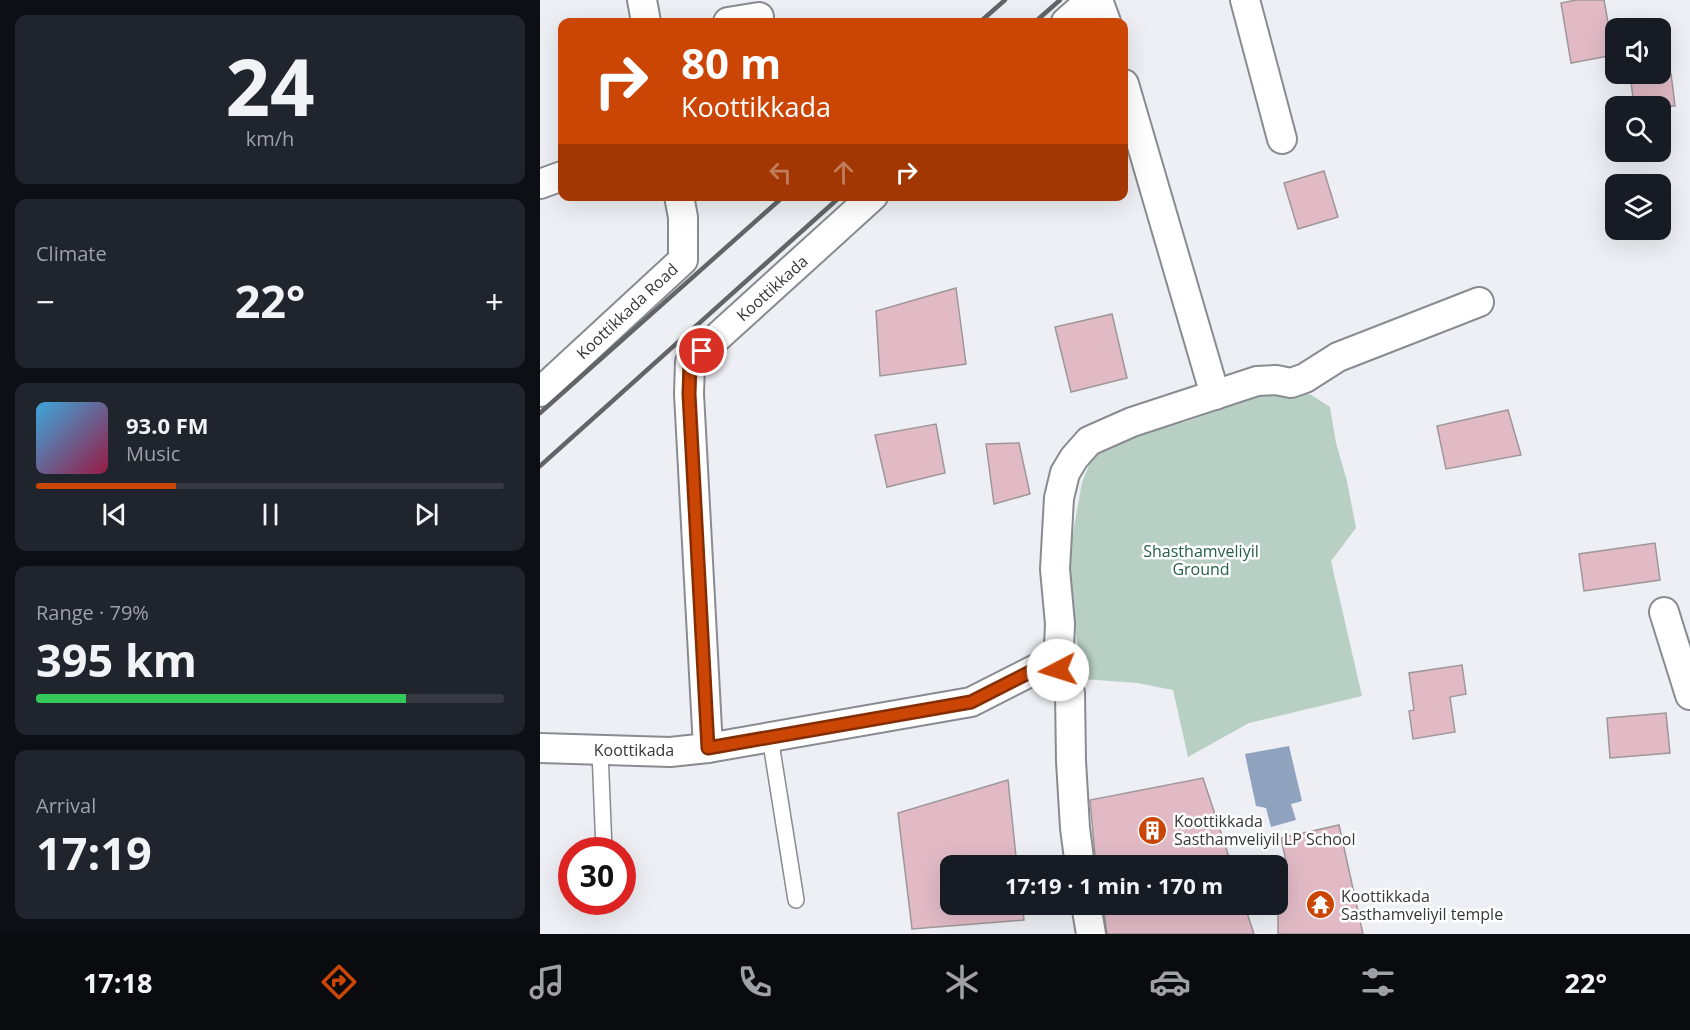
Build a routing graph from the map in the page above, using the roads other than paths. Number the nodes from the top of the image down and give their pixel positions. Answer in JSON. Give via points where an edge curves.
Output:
{"nodes":[{"id":1,"x":642,"y":0,"type":"edge"},
{"id":2,"x":1091,"y":0,"type":"edge"},
{"id":3,"x":1098,"y":0,"type":"edge"},
{"id":4,"x":1245,"y":0,"type":"edge"},
{"id":5,"x":759,"y":17,"type":"dead end"},
{"id":6,"x":645,"y":18,"type":"edge"},
{"id":7,"x":753,"y":18,"type":"edge"},
{"id":8,"x":1071,"y":18,"type":"edge"},
{"id":9,"x":1105,"y":18,"type":"edge"},
{"id":10,"x":1128,"y":98,"type":"edge"},
{"id":11,"x":1282,"y":140,"type":"dead end"},
{"id":12,"x":558,"y":177,"type":"edge"},
{"id":13,"x":540,"y":184,"type":"edge"},
{"id":14,"x":867,"y":201,"type":"edge"},
{"id":15,"x":681,"y":207,"type":"edge"},
{"id":16,"x":1479,"y":302,"type":"dead end"},
{"id":17,"x":540,"y":392,"type":"edge"},
{"id":18,"x":1215,"y":395,"type":"junction"},
{"id":19,"x":1664,"y":612,"type":"dead end"},
{"id":20,"x":1058,"y":670,"type":"junction"},
{"id":21,"x":1690,"y":695,"type":"edge"},
{"id":22,"x":770,"y":737,"type":"junction"},
{"id":23,"x":540,"y":748,"type":"edge"},
{"id":24,"x":708,"y":748,"type":"junction"},
{"id":25,"x":600,"y":751,"type":"junction"},
{"id":26,"x":603,"y":837,"type":"edge"},
{"id":27,"x":1079,"y":855,"type":"edge"},
{"id":28,"x":796,"y":900,"type":"dead end"},
{"id":29,"x":1088,"y":915,"type":"edge"},
{"id":30,"x":1091,"y":934,"type":"edge"}],
"edges":[{"from":1,"to":6,"type":"street"},
{"from":2,"to":8,"type":"street"},
{"from":3,"to":9,"type":"street"},
{"from":4,"to":11,"type":"street"},
{"from":5,"to":7,"type":"street"},
{"from":10,"to":18,"type":"street"},
{"from":12,"to":13,"type":"street"},
{"from":14,"to":24,"type":"street","name":"Koottikkada","via":[[690,362]]},
{"from":15,"to":17,"type":"street","name":"Koottikkada Road","via":[[683,260]]},
{"from":16,"to":18,"type":"street","via":[[1338,357],[1291,383],[1257,381]]},
{"from":18,"to":20,"type":"street","via":[[1132,422],[1089,441],[1065,473],[1059,498],[1055,569],[1060,624]]},
{"from":19,"to":21,"type":"street"},
{"from":20,"to":22,"type":"street","name":"Koottikada","via":[[1036,669],[971,702]]},
{"from":20,"to":27,"type":"street","via":[[1070,693],[1073,806]]},
{"from":22,"to":24,"type":"street","name":"Koottikada"},
{"from":22,"to":28,"type":"lane"},
{"from":23,"to":25,"type":"street","name":"Koottikada"},
{"from":24,"to":25,"type":"street","name":"Koottikada"},
{"from":25,"to":26,"type":"lane"},
{"from":29,"to":30,"type":"street"}]}
